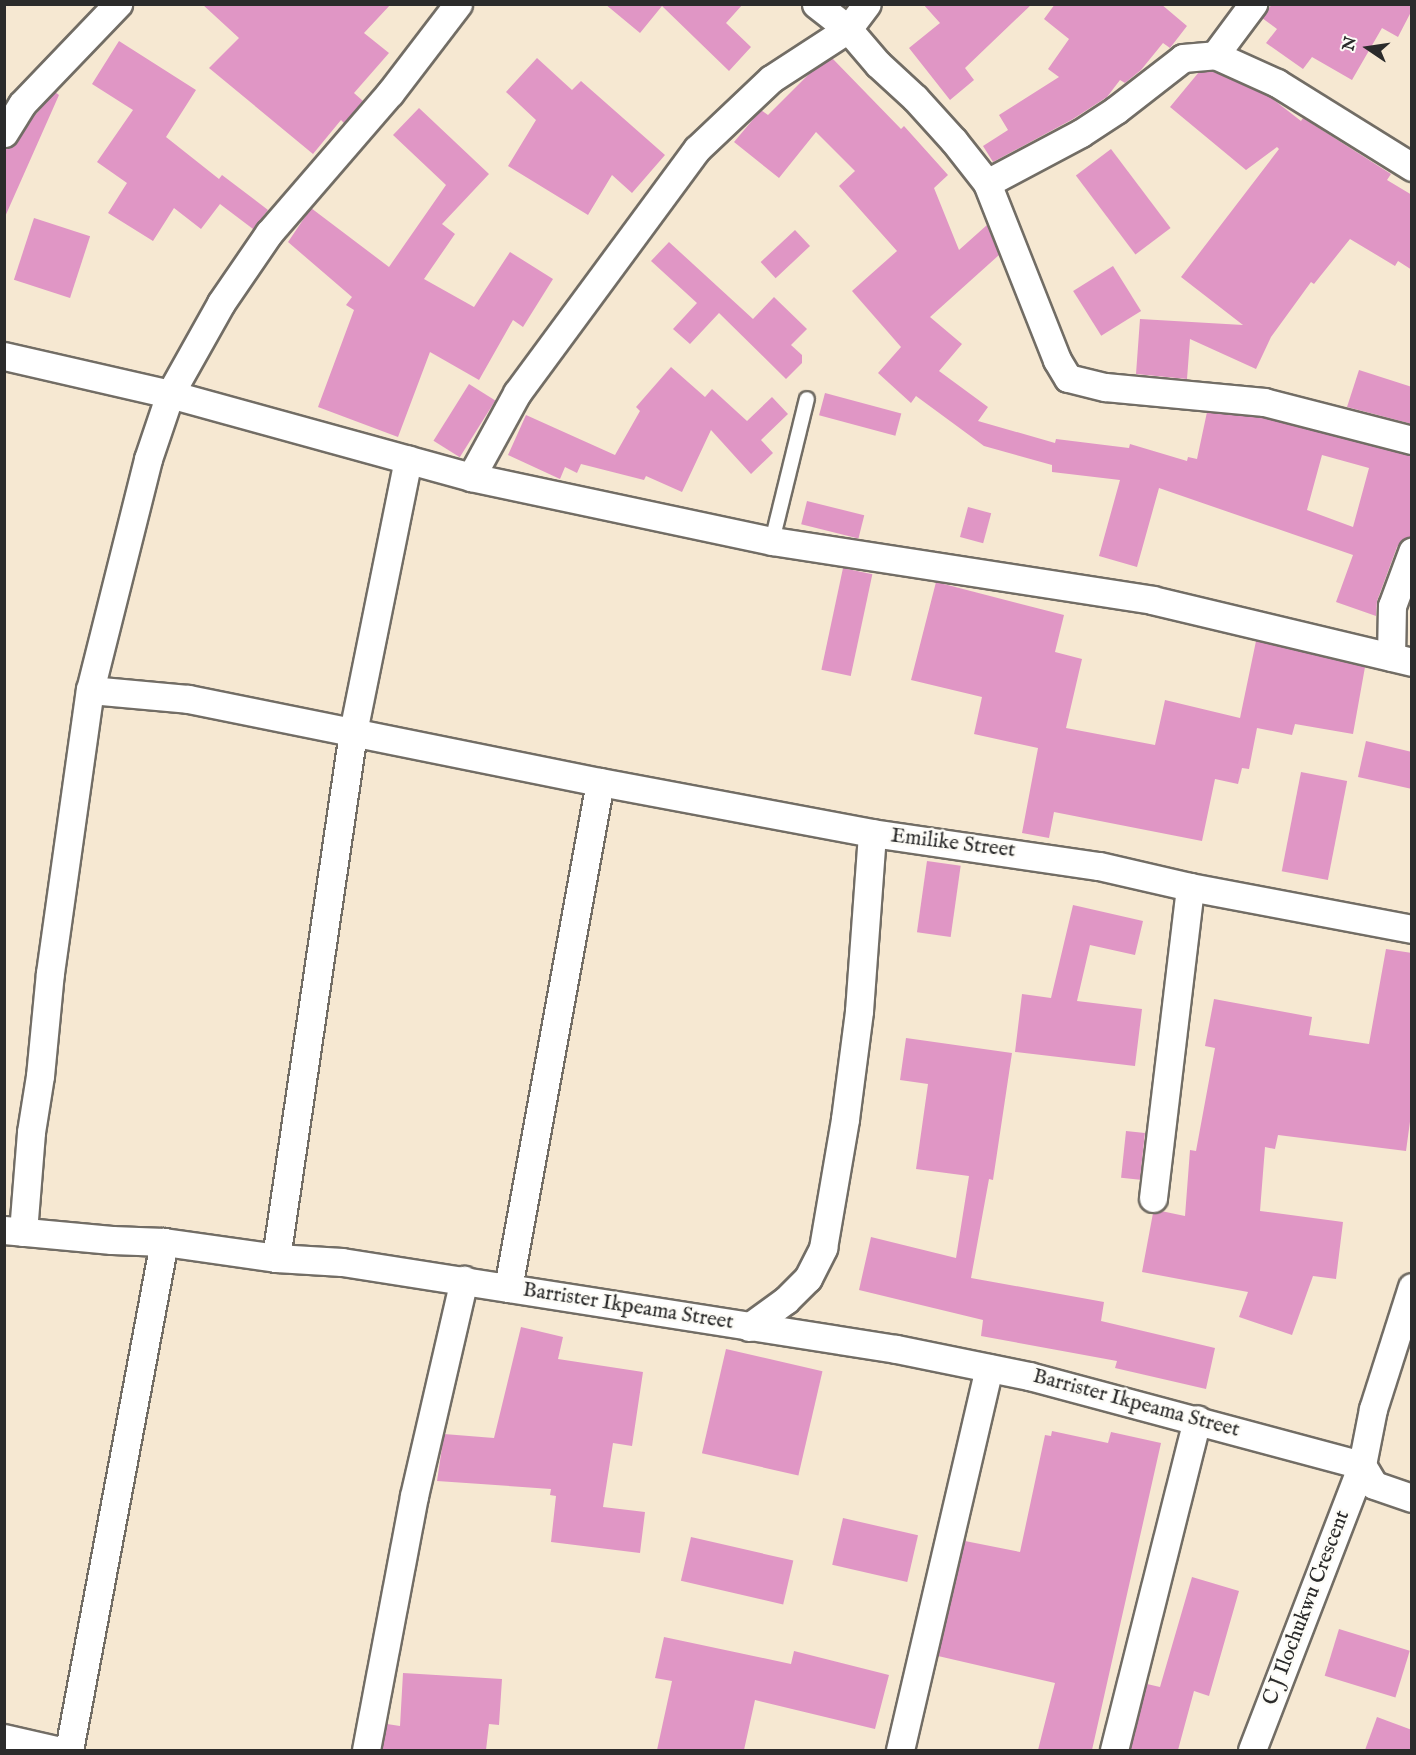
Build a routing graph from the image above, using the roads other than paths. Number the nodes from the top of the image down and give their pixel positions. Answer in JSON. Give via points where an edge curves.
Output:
{"nodes":[{"id":1,"x":118,"y":4,"type":"edge"},
{"id":2,"x":458,"y":4,"type":"edge"},
{"id":3,"x":816,"y":4,"type":"edge"},
{"id":4,"x":867,"y":4,"type":"edge"},
{"id":5,"x":1253,"y":4,"type":"edge"},
{"id":6,"x":848,"y":29,"type":"junction"},
{"id":7,"x":1215,"y":55,"type":"junction"},
{"id":8,"x":4,"y":133,"type":"edge"},
{"id":9,"x":1412,"y":166,"type":"edge"},
{"id":10,"x":987,"y":183,"type":"junction"},
{"id":11,"x":4,"y":356,"type":"edge"},
{"id":12,"x":171,"y":394,"type":"junction"},
{"id":13,"x":807,"y":399,"type":"dead end"},
{"id":14,"x":1412,"y":440,"type":"edge"},
{"id":15,"x":408,"y":460,"type":"junction"},
{"id":16,"x":471,"y":477,"type":"junction"},
{"id":17,"x":772,"y":542,"type":"junction"},
{"id":18,"x":1412,"y":552,"type":"edge"},
{"id":19,"x":1401,"y":660,"type":"edge"},
{"id":20,"x":90,"y":690,"type":"junction"},
{"id":21,"x":354,"y":732,"type":"junction"},
{"id":22,"x":600,"y":782,"type":"junction"},
{"id":23,"x":872,"y":833,"type":"junction"},
{"id":24,"x":1190,"y":886,"type":"junction"},
{"id":25,"x":1412,"y":929,"type":"edge"},
{"id":26,"x":1153,"y":1198,"type":"dead end"},
{"id":27,"x":14,"y":1231,"type":"edge"},
{"id":28,"x":164,"y":1242,"type":"junction"},
{"id":29,"x":276,"y":1258,"type":"junction"},
{"id":30,"x":464,"y":1280,"type":"junction"},
{"id":31,"x":1412,"y":1287,"type":"edge"},
{"id":32,"x":508,"y":1288,"type":"junction"},
{"id":33,"x":749,"y":1327,"type":"junction"},
{"id":34,"x":989,"y":1368,"type":"junction"},
{"id":35,"x":1197,"y":1419,"type":"junction"},
{"id":36,"x":1362,"y":1465,"type":"junction"},
{"id":37,"x":1412,"y":1498,"type":"edge"},
{"id":38,"x":4,"y":1737,"type":"edge"},
{"id":39,"x":56,"y":1750,"type":"edge"},
{"id":40,"x":69,"y":1750,"type":"edge"},
{"id":41,"x":366,"y":1750,"type":"edge"},
{"id":42,"x":900,"y":1750,"type":"edge"},
{"id":43,"x":1114,"y":1750,"type":"edge"},
{"id":44,"x":1252,"y":1750,"type":"edge"}],
"edges":[{"from":1,"to":8,"type":"street","via":[[22,104]]},
{"from":2,"to":12,"type":"street","via":[[390,93],[269,232],[220,303]]},
{"from":3,"to":6,"type":"street"},
{"from":4,"to":6,"type":"street"},
{"from":5,"to":7,"type":"street"},
{"from":6,"to":10,"type":"street","via":[[954,141]]},
{"from":6,"to":16,"type":"street","via":[[771,80],[697,149],[517,393]]},
{"from":7,"to":9,"type":"street","via":[[1277,83]]},
{"from":7,"to":10,"type":"street","via":[[1183,57],[1081,133]]},
{"from":10,"to":14,"type":"street","via":[[1057,360],[1068,378],[1105,387],[1264,402]]},
{"from":11,"to":12,"type":"street"},
{"from":12,"to":15,"type":"street"},
{"from":12,"to":20,"type":"street","via":[[147,459]]},
{"from":13,"to":17,"type":"lane"},
{"from":15,"to":16,"type":"street"},
{"from":15,"to":21,"type":"street"},
{"from":16,"to":17,"type":"street"},
{"from":17,"to":19,"type":"street","via":[[1152,600]]},
{"from":18,"to":19,"type":"street","via":[[1392,606]]},
{"from":20,"to":21,"type":"street","via":[[188,699]]},
{"from":20,"to":27,"type":"street"},
{"from":21,"to":22,"type":"street"},
{"from":21,"to":29,"type":"street"},
{"from":22,"to":23,"type":"street"},
{"from":22,"to":32,"type":"street"},
{"from":23,"to":24,"type":"street","name":"Emilike Street","via":[[1057,858]]},
{"from":23,"to":33,"type":"street","name":"Emilike Street","via":[[859,1011],[823,1248],[808,1278]]},
{"from":24,"to":25,"type":"street","name":"Emilike Street"},
{"from":24,"to":26,"type":"street"},
{"from":27,"to":28,"type":"street","name":"Barrister Ikpeama Street"},
{"from":28,"to":29,"type":"street","name":"Barrister Ikpeama Street"},
{"from":28,"to":40,"type":"street"},
{"from":29,"to":30,"type":"street","name":"Barrister Ikpeama Street","via":[[342,1262]]},
{"from":30,"to":32,"type":"street","name":"Barrister Ikpeama Street"},
{"from":30,"to":41,"type":"street","via":[[414,1496]]},
{"from":31,"to":36,"type":"street","name":"C J Ilochukwu Crescent","via":[[1373,1409]]},
{"from":32,"to":33,"type":"street","name":"Barrister Ikpeama Street"},
{"from":33,"to":34,"type":"street","name":"Barrister Ikpeama Street"},
{"from":34,"to":35,"type":"street","name":"Barrister Ikpeama Street"},
{"from":34,"to":42,"type":"street"},
{"from":35,"to":36,"type":"street","name":"Barrister Ikpeama Street"},
{"from":35,"to":43,"type":"street"},
{"from":36,"to":37,"type":"street","via":[[1374,1485]]},
{"from":36,"to":44,"type":"street","name":"C J Ilochukwu Crescent"},
{"from":38,"to":39,"type":"street"}]}
